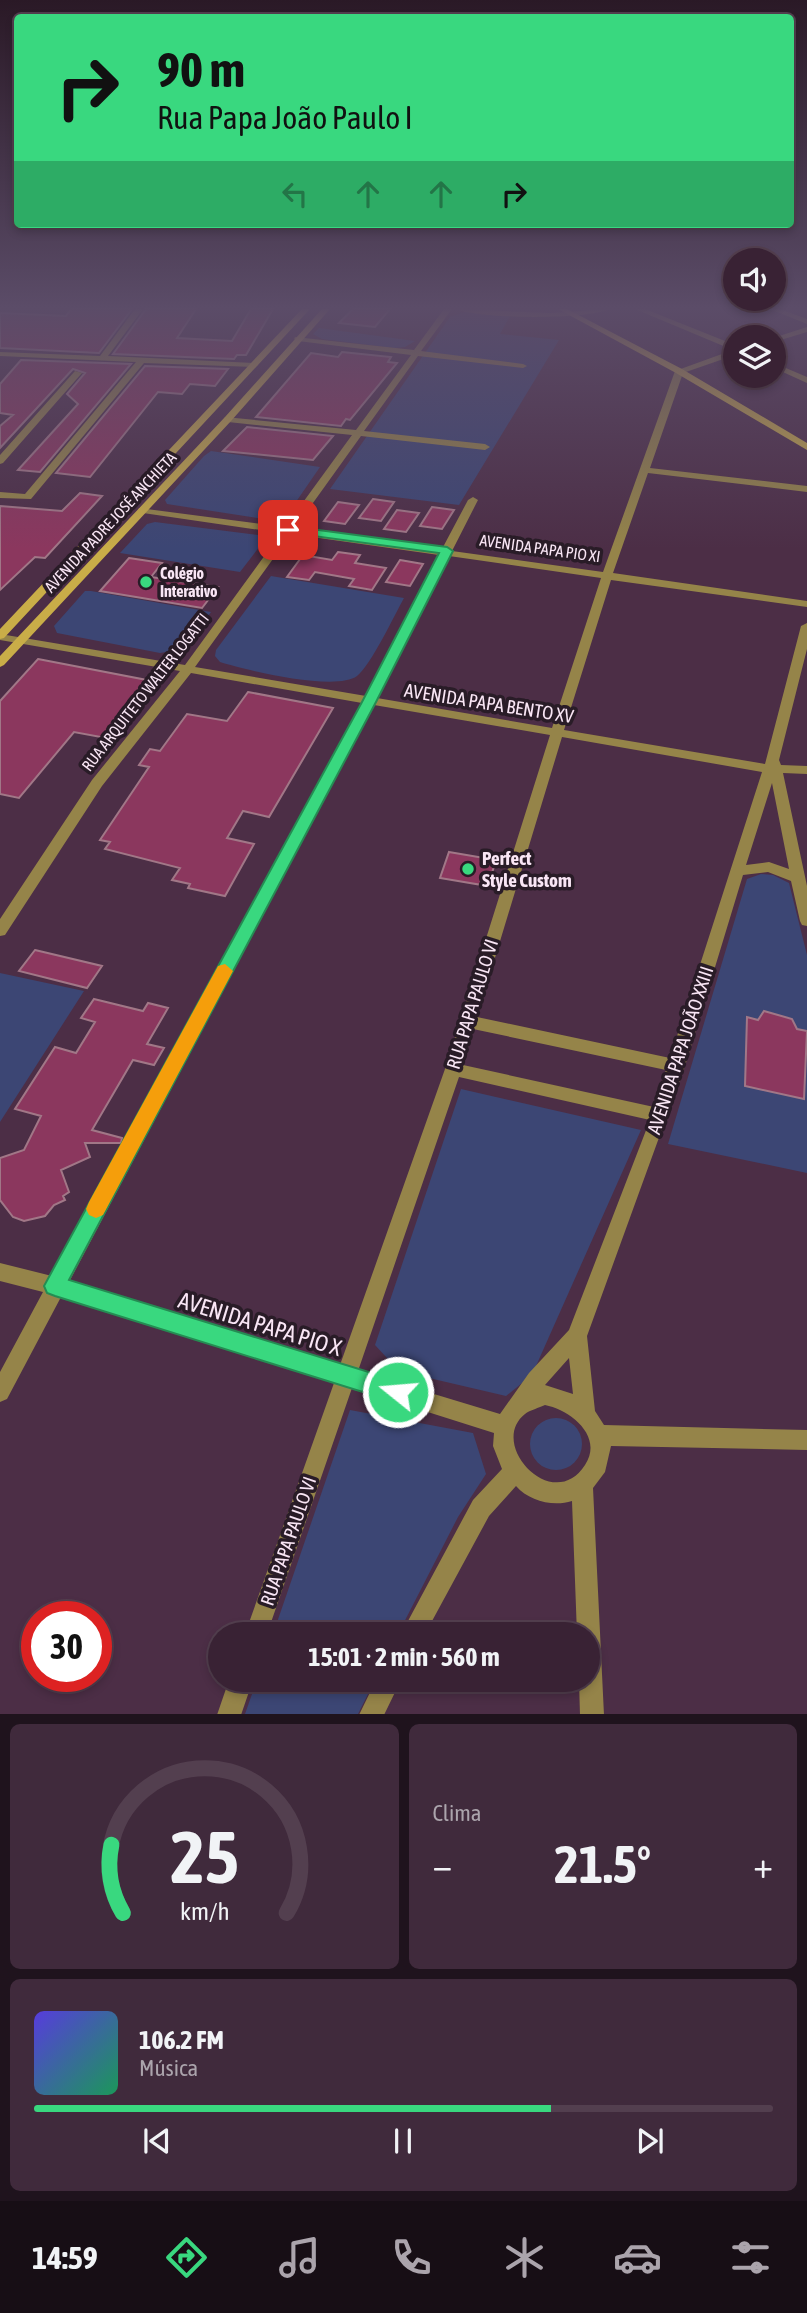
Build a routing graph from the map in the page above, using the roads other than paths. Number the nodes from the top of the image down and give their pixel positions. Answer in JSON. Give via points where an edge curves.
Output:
{"nodes":[{"id":1,"x":64,"y":389,"type":"edge"},
{"id":2,"x":117,"y":389,"type":"edge"},
{"id":3,"x":232,"y":389,"type":"edge"},
{"id":4,"x":254,"y":389,"type":"edge"},
{"id":5,"x":390,"y":389,"type":"edge"},
{"id":6,"x":674,"y":389,"type":"edge"},
{"id":7,"x":710,"y":389,"type":"edge"},
{"id":8,"x":228,"y":419,"type":"junction"},
{"id":9,"x":355,"y":435,"type":"junction"},
{"id":10,"x":485,"y":447,"type":"dead end"},
{"id":11,"x":807,"y":447,"type":"edge"},
{"id":12,"x":0,"y":461,"type":"edge"},
{"id":13,"x":647,"y":470,"type":"junction"},
{"id":14,"x":807,"y":489,"type":"edge"},
{"id":15,"x":0,"y":495,"type":"edge"},
{"id":16,"x":473,"y":500,"type":"dead end"},
{"id":17,"x":143,"y":510,"type":"junction"},
{"id":18,"x":288,"y":530,"type":"junction"},
{"id":19,"x":447,"y":551,"type":"junction"},
{"id":20,"x":609,"y":574,"type":"junction"},
{"id":21,"x":807,"y":604,"type":"edge"},
{"id":22,"x":807,"y":626,"type":"edge"},
{"id":23,"x":0,"y":636,"type":"edge"},
{"id":24,"x":20,"y":641,"type":"junction"},
{"id":25,"x":0,"y":663,"type":"edge"},
{"id":26,"x":187,"y":670,"type":"junction"},
{"id":27,"x":369,"y":702,"type":"junction"},
{"id":28,"x":558,"y":734,"type":"junction"},
{"id":29,"x":773,"y":766,"type":"junction"},
{"id":30,"x":807,"y":770,"type":"edge"},
{"id":31,"x":737,"y":871,"type":"junction"},
{"id":32,"x":796,"y":877,"type":"junction"},
{"id":33,"x":807,"y":921,"type":"edge"},
{"id":34,"x":0,"y":931,"type":"edge"},
{"id":35,"x":466,"y":1021,"type":"junction"},
{"id":36,"x":677,"y":1066,"type":"junction"},
{"id":37,"x":453,"y":1069,"type":"junction"},
{"id":38,"x":660,"y":1115,"type":"junction"},
{"id":39,"x":0,"y":1272,"type":"edge"},
{"id":40,"x":55,"y":1286,"type":"junction"},
{"id":41,"x":577,"y":1336,"type":"junction"},
{"id":42,"x":344,"y":1376,"type":"junction"},
{"id":43,"x":0,"y":1392,"type":"edge"},
{"id":44,"x":519,"y":1405,"type":"junction"},
{"id":45,"x":585,"y":1411,"type":"junction"},
{"id":46,"x":504,"y":1426,"type":"junction"},
{"id":47,"x":599,"y":1435,"type":"junction"},
{"id":48,"x":807,"y":1440,"type":"edge"},
{"id":49,"x":514,"y":1472,"type":"junction"},
{"id":50,"x":582,"y":1485,"type":"junction"},
{"id":51,"x":260,"y":1622,"type":"edge"},
{"id":52,"x":419,"y":1622,"type":"edge"},
{"id":53,"x":237,"y":1692,"type":"edge"},
{"id":54,"x":383,"y":1692,"type":"edge"},
{"id":55,"x":229,"y":1714,"type":"edge"},
{"id":56,"x":371,"y":1714,"type":"edge"},
{"id":57,"x":592,"y":1714,"type":"edge"}],
"edges":[{"from":1,"to":12,"type":"street"},
{"from":2,"to":15,"type":"street","via":[[28,497]]},
{"from":3,"to":23,"type":"main road","name":"AVENIDA PADRE JOSÉ ANCHIETA"},
{"from":4,"to":8,"type":"main road","name":"AVENIDA PADRE JOSÉ ANCHIETA"},
{"from":5,"to":9,"type":"street","name":"RUA ARQUITETO WALTER LOGATTI"},
{"from":6,"to":13,"type":"street","name":"RUA PAPA PAULO VI"},
{"from":7,"to":11,"type":"main road"},
{"from":8,"to":9,"type":"street"},
{"from":8,"to":17,"type":"main road","name":"AVENIDA PADRE JOSÉ ANCHIETA"},
{"from":9,"to":10,"type":"street"},
{"from":9,"to":18,"type":"street","name":"RUA ARQUITETO WALTER LOGATTI"},
{"from":13,"to":14,"type":"street"},
{"from":13,"to":20,"type":"street","name":"RUA PAPA PAULO VI"},
{"from":16,"to":19,"type":"street"},
{"from":17,"to":18,"type":"street","name":"AVENIDA PAPA PIO XI"},
{"from":17,"to":24,"type":"main road","name":"AVENIDA PADRE JOSÉ ANCHIETA"},
{"from":18,"to":19,"type":"street","name":"AVENIDA PAPA PIO XI"},
{"from":18,"to":26,"type":"street","name":"RUA ARQUITETO WALTER LOGATTI"},
{"from":19,"to":20,"type":"street","name":"AVENIDA PAPA PIO XI"},
{"from":19,"to":27,"type":"street"},
{"from":20,"to":21,"type":"street","name":"AVENIDA PAPA PIO XI"},
{"from":20,"to":28,"type":"street","name":"RUA PAPA PAULO VI"},
{"from":22,"to":29,"type":"street","name":"AVENIDA PAPA JOÃO XXIII"},
{"from":23,"to":24,"type":"street","name":"AVENIDA PAPA BENTO XV"},
{"from":24,"to":25,"type":"main road","name":"AVENIDA PADRE JOSÉ ANCHIETA"},
{"from":24,"to":26,"type":"street","name":"AVENIDA PAPA BENTO XV"},
{"from":26,"to":27,"type":"street","name":"AVENIDA PAPA BENTO XV"},
{"from":26,"to":34,"type":"street","name":"RUA ARQUITETO WALTER LOGATTI","via":[[97,783]]},
{"from":27,"to":28,"type":"street","name":"AVENIDA PAPA BENTO XV"},
{"from":27,"to":40,"type":"street"},
{"from":28,"to":29,"type":"street","name":"AVENIDA PAPA BENTO XV"},
{"from":28,"to":35,"type":"street","name":"RUA PAPA PAULO VI"},
{"from":29,"to":30,"type":"street","name":"AVENIDA PAPA BENTO XV"},
{"from":29,"to":31,"type":"street","name":"AVENIDA PAPA JOÃO XXIII"},
{"from":29,"to":32,"type":"street"},
{"from":31,"to":32,"type":"street","via":[[769,867]]},
{"from":31,"to":36,"type":"street","name":"AVENIDA PAPA JOÃO XXIII"},
{"from":32,"to":33,"type":"street"},
{"from":35,"to":36,"type":"street"},
{"from":35,"to":37,"type":"street","name":"RUA PAPA PAULO VI"},
{"from":36,"to":38,"type":"street","name":"AVENIDA PAPA JOÃO XXIII"},
{"from":37,"to":38,"type":"street"},
{"from":37,"to":42,"type":"street","name":"RUA PAPA PAULO VI"},
{"from":38,"to":41,"type":"street","name":"AVENIDA PAPA JOÃO XXIII"},
{"from":39,"to":40,"type":"street","name":"AVENIDA PAPA PIO X"},
{"from":40,"to":42,"type":"street","name":"AVENIDA PAPA PIO X"},
{"from":40,"to":43,"type":"street"},
{"from":41,"to":44,"type":"street","name":"AVENIDA PAPA JOÃO XXIII"},
{"from":41,"to":45,"type":"street","name":"AVENIDA PAPA JOÃO XXIII"},
{"from":42,"to":46,"type":"street","name":"AVENIDA PAPA PIO X"},
{"from":42,"to":51,"type":"street","name":"RUA PAPA PAULO VI"},
{"from":44,"to":45,"type":"street","via":[[544,1395],[559,1396]]},
{"from":44,"to":46,"type":"street"},
{"from":45,"to":47,"type":"street"},
{"from":46,"to":49,"type":"street","via":[[504,1450]]},
{"from":47,"to":48,"type":"street"},
{"from":47,"to":50,"type":"street","via":[[598,1463]]},
{"from":49,"to":50,"type":"street","via":[[532,1486],[554,1493]]},
{"from":49,"to":52,"type":"street","via":[[481,1508]]},
{"from":50,"to":57,"type":"street"},
{"from":53,"to":55,"type":"street"},
{"from":54,"to":56,"type":"street"}]}
